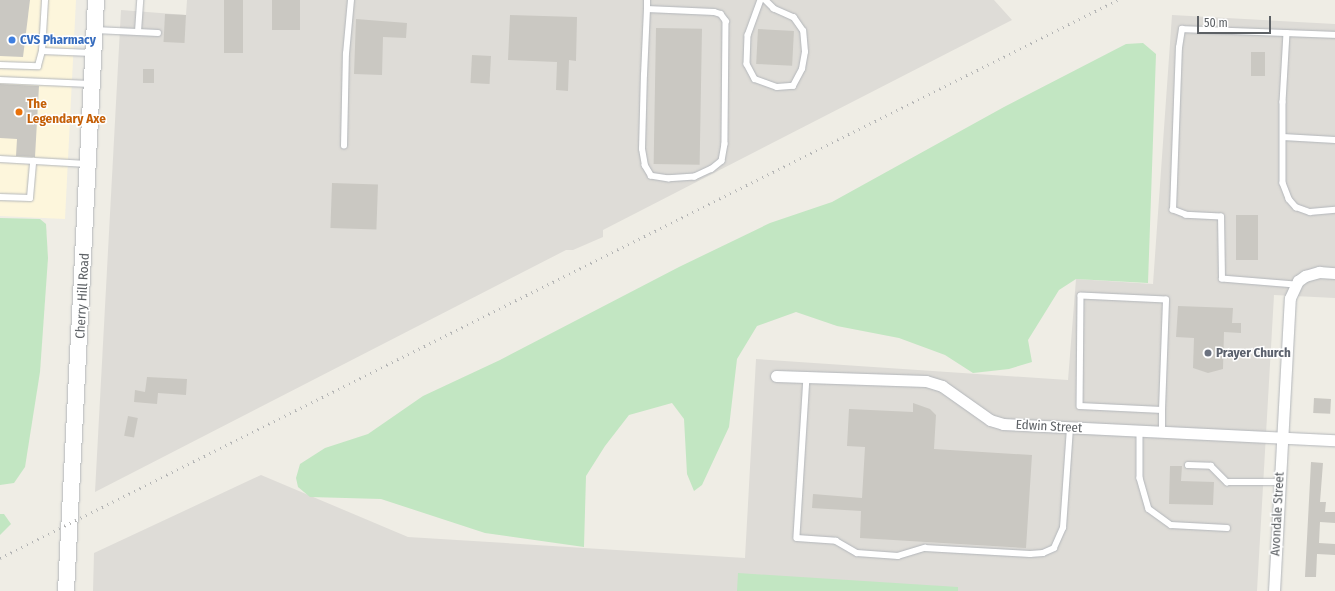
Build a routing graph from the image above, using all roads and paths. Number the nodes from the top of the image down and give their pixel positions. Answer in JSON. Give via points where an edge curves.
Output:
{"nodes":[{"id":1,"x":45,"y":0,"type":"edge"},
{"id":2,"x":96,"y":0,"type":"edge"},
{"id":3,"x":140,"y":0,"type":"edge"},
{"id":4,"x":351,"y":0,"type":"edge"},
{"id":5,"x":647,"y":0,"type":"edge"},
{"id":6,"x":761,"y":0,"type":"edge"},
{"id":7,"x":764,"y":0,"type":"edge"},
{"id":8,"x":647,"y":9,"type":"junction"},
{"id":9,"x":95,"y":30,"type":"junction"},
{"id":10,"x":138,"y":32,"type":"junction"},
{"id":11,"x":158,"y":33,"type":"dead end"},
{"id":12,"x":1287,"y":33,"type":"junction"},
{"id":13,"x":1335,"y":35,"type":"edge"},
{"id":14,"x":42,"y":51,"type":"junction"},
{"id":15,"x":94,"y":53,"type":"junction"},
{"id":16,"x":0,"y":65,"type":"edge"},
{"id":17,"x":0,"y":80,"type":"edge"},
{"id":18,"x":93,"y":84,"type":"junction"},
{"id":19,"x":1283,"y":137,"type":"junction"},
{"id":20,"x":1335,"y":140,"type":"edge"},
{"id":21,"x":344,"y":146,"type":"dead end"},
{"id":22,"x":0,"y":159,"type":"edge"},
{"id":23,"x":33,"y":161,"type":"junction"},
{"id":24,"x":90,"y":164,"type":"junction"},
{"id":25,"x":0,"y":197,"type":"edge"},
{"id":26,"x":1335,"y":210,"type":"edge"},
{"id":27,"x":1335,"y":273,"type":"edge"},
{"id":28,"x":1295,"y":286,"type":"junction"},
{"id":29,"x":776,"y":376,"type":"dead end"},
{"id":30,"x":807,"y":377,"type":"junction"},
{"id":31,"x":1162,"y":410,"type":"junction"},
{"id":32,"x":1070,"y":428,"type":"junction"},
{"id":33,"x":1140,"y":431,"type":"junction"},
{"id":34,"x":1162,"y":432,"type":"junction"},
{"id":35,"x":1282,"y":438,"type":"junction"},
{"id":36,"x":1335,"y":440,"type":"edge"},
{"id":37,"x":1188,"y":465,"type":"dead end"},
{"id":38,"x":1280,"y":482,"type":"junction"},
{"id":39,"x":1227,"y":528,"type":"dead end"},
{"id":40,"x":66,"y":591,"type":"edge"},
{"id":41,"x":1274,"y":591,"type":"edge"}],
"edges":[{"from":1,"to":14,"type":"lane"},
{"from":2,"to":9,"type":"main road","name":"Cherry Hill Road"},
{"from":3,"to":10,"type":"lane"},
{"from":4,"to":21,"type":"lane","via":[[346,54]]},
{"from":5,"to":8,"type":"lane"},
{"from":6,"to":7,"type":"lane","via":[[748,35],[746,64],[755,79],[777,88],[793,86],[802,69],[805,52],[803,31],[794,18],[774,9]]},
{"from":8,"to":8,"type":"lane","via":[[642,149],[645,166],[651,176],[669,180],[695,177],[712,170],[722,161],[725,144],[726,21],[721,14],[714,12]]},
{"from":9,"to":10,"type":"lane"},
{"from":9,"to":15,"type":"main road","name":"Cherry Hill Road"},
{"from":10,"to":11,"type":"lane"},
{"from":12,"to":13,"type":"lane"},
{"from":12,"to":19,"type":"lane"},
{"from":12,"to":28,"type":"lane","via":[[1182,29],[1179,48],[1173,210],[1186,215],[1221,217],[1222,279]]},
{"from":14,"to":15,"type":"lane"},
{"from":14,"to":16,"type":"lane","via":[[38,66]]},
{"from":15,"to":18,"type":"main road","name":"Cherry Hill Road"},
{"from":17,"to":18,"type":"lane"},
{"from":18,"to":24,"type":"main road","name":"Cherry Hill Road"},
{"from":19,"to":20,"type":"lane"},
{"from":19,"to":26,"type":"lane","via":[[1284,183],[1288,199],[1296,207],[1310,212]]},
{"from":22,"to":23,"type":"lane"},
{"from":23,"to":24,"type":"lane"},
{"from":23,"to":25,"type":"lane","via":[[30,198]]},
{"from":24,"to":40,"type":"main road","name":"Cherry Hill Road"},
{"from":27,"to":28,"type":"street","via":[[1308,274]]},
{"from":28,"to":35,"type":"street","name":"Avondale Street","via":[[1290,298]]},
{"from":29,"to":30,"type":"street","name":"Edwin Street"},
{"from":30,"to":32,"type":"street","name":"Edwin Street","via":[[926,380],[942,386],[996,423]]},
{"from":30,"to":32,"type":"lane","via":[[797,538],[836,541],[856,553],[898,556],[925,548],[1030,554],[1043,553],[1054,548],[1063,528]]},
{"from":31,"to":31,"type":"lane","via":[[1166,300],[1081,296],[1080,406]]},
{"from":31,"to":34,"type":"lane"},
{"from":32,"to":33,"type":"street","name":"Edwin Street"},
{"from":33,"to":34,"type":"street","name":"Edwin Street"},
{"from":33,"to":39,"type":"lane","via":[[1140,478],[1149,509],[1171,525]]},
{"from":34,"to":35,"type":"street","name":"Edwin Street"},
{"from":35,"to":36,"type":"street","name":"Edwin Street"},
{"from":35,"to":38,"type":"street","name":"Avondale Street"},
{"from":37,"to":38,"type":"lane","via":[[1211,466],[1227,482]]},
{"from":38,"to":41,"type":"street","name":"Avondale Street"}]}
